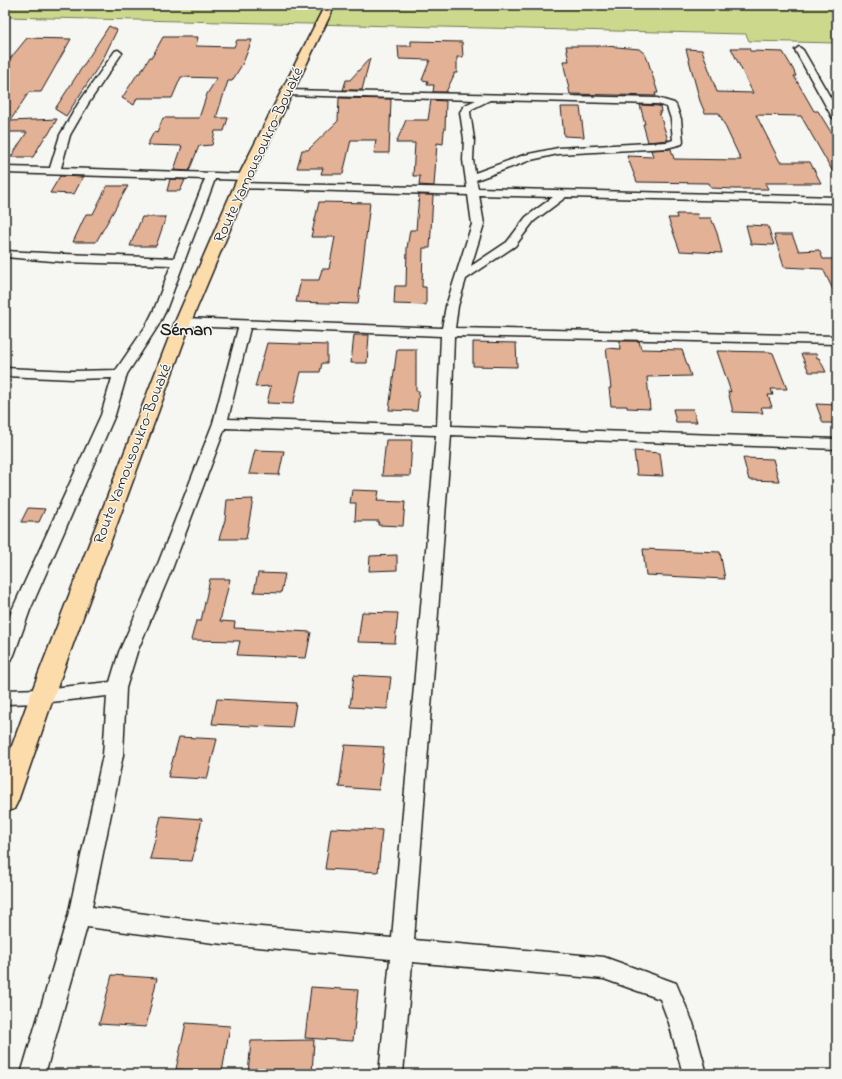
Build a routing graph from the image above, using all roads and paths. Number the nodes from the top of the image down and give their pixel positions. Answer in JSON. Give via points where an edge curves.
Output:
{"nodes":[{"id":1,"x":330,"y":5,"type":"edge"},
{"id":2,"x":799,"y":50,"type":"dead end"},
{"id":3,"x":118,"y":53,"type":"dead end"},
{"id":4,"x":288,"y":93,"type":"junction"},
{"id":5,"x":487,"y":98,"type":"junction"},
{"id":6,"x":837,"y":117,"type":"edge"},
{"id":7,"x":5,"y":170,"type":"edge"},
{"id":8,"x":55,"y":170,"type":"junction"},
{"id":9,"x":211,"y":176,"type":"junction"},
{"id":10,"x":471,"y":178,"type":"junction"},
{"id":11,"x":243,"y":182,"type":"junction"},
{"id":12,"x":472,"y":191,"type":"junction"},
{"id":13,"x":564,"y":193,"type":"junction"},
{"id":14,"x":837,"y":200,"type":"edge"},
{"id":15,"x":5,"y":254,"type":"edge"},
{"id":16,"x":179,"y":262,"type":"junction"},
{"id":17,"x":462,"y":277,"type":"junction"},
{"id":18,"x":183,"y":322,"type":"junction"},
{"id":19,"x":245,"y":324,"type":"junction"},
{"id":20,"x":448,"y":332,"type":"junction"},
{"id":21,"x":837,"y":340,"type":"edge"},
{"id":22,"x":5,"y":372,"type":"edge"},
{"id":23,"x":120,"y":374,"type":"junction"},
{"id":24,"x":220,"y":423,"type":"junction"},
{"id":25,"x":444,"y":431,"type":"junction"},
{"id":26,"x":837,"y":444,"type":"edge"},
{"id":27,"x":5,"y":655,"type":"edge"},
{"id":28,"x":117,"y":688,"type":"junction"},
{"id":29,"x":42,"y":696,"type":"junction"},
{"id":30,"x":5,"y":697,"type":"edge"},
{"id":31,"x":5,"y":801,"type":"edge"},
{"id":32,"x":80,"y":916,"type":"junction"},
{"id":33,"x":400,"y":950,"type":"junction"},
{"id":34,"x":33,"y":1074,"type":"edge"},
{"id":35,"x":390,"y":1074,"type":"edge"},
{"id":36,"x":695,"y":1074,"type":"edge"}],
"edges":[{"from":1,"to":4,"type":"main road","name":"Route Yamousoukro-Bouaké"},
{"from":2,"to":6,"type":"street"},
{"from":3,"to":8,"type":"street","via":[[65,134]]},
{"from":4,"to":5,"type":"street"},
{"from":4,"to":11,"type":"main road","name":"Route Yamousoukro-Bouaké"},
{"from":5,"to":10,"type":"street","via":[[468,107],[465,112]]},
{"from":5,"to":10,"type":"street","via":[[657,102],[671,105],[676,119],[678,142],[667,145],[558,151],[528,157]]},
{"from":7,"to":8,"type":"street"},
{"from":8,"to":9,"type":"street"},
{"from":9,"to":11,"type":"street"},
{"from":9,"to":16,"type":"street"},
{"from":10,"to":12,"type":"street"},
{"from":11,"to":12,"type":"street"},
{"from":11,"to":18,"type":"main road","name":"Route Yamousoukro-Bouaké"},
{"from":12,"to":13,"type":"street"},
{"from":12,"to":17,"type":"street","via":[[478,224]]},
{"from":13,"to":14,"type":"street"},
{"from":13,"to":17,"type":"street","via":[[530,219],[510,244]]},
{"from":15,"to":16,"type":"street"},
{"from":16,"to":23,"type":"street","via":[[152,326]]},
{"from":17,"to":20,"type":"street","via":[[452,306]]},
{"from":18,"to":19,"type":"street"},
{"from":18,"to":29,"type":"main road","name":"Route Yamousoukro-Bouaké"},
{"from":19,"to":20,"type":"street"},
{"from":19,"to":24,"type":"street"},
{"from":20,"to":21,"type":"street"},
{"from":20,"to":25,"type":"street"},
{"from":22,"to":23,"type":"street"},
{"from":23,"to":27,"type":"street","via":[[108,415],[21,610]]},
{"from":24,"to":25,"type":"street"},
{"from":24,"to":28,"type":"street","via":[[164,569],[128,652]]},
{"from":25,"to":26,"type":"street"},
{"from":25,"to":33,"type":"street"},
{"from":28,"to":29,"type":"street"},
{"from":28,"to":32,"type":"street","via":[[113,755]]},
{"from":29,"to":30,"type":"street"},
{"from":29,"to":31,"type":"main road","name":"Route Yamousoukro-Bouaké"},
{"from":32,"to":33,"type":"street","via":[[214,933]]},
{"from":32,"to":34,"type":"street"},
{"from":33,"to":35,"type":"street"},
{"from":33,"to":36,"type":"street","via":[[604,968],[668,991],[681,1022]]}]}
